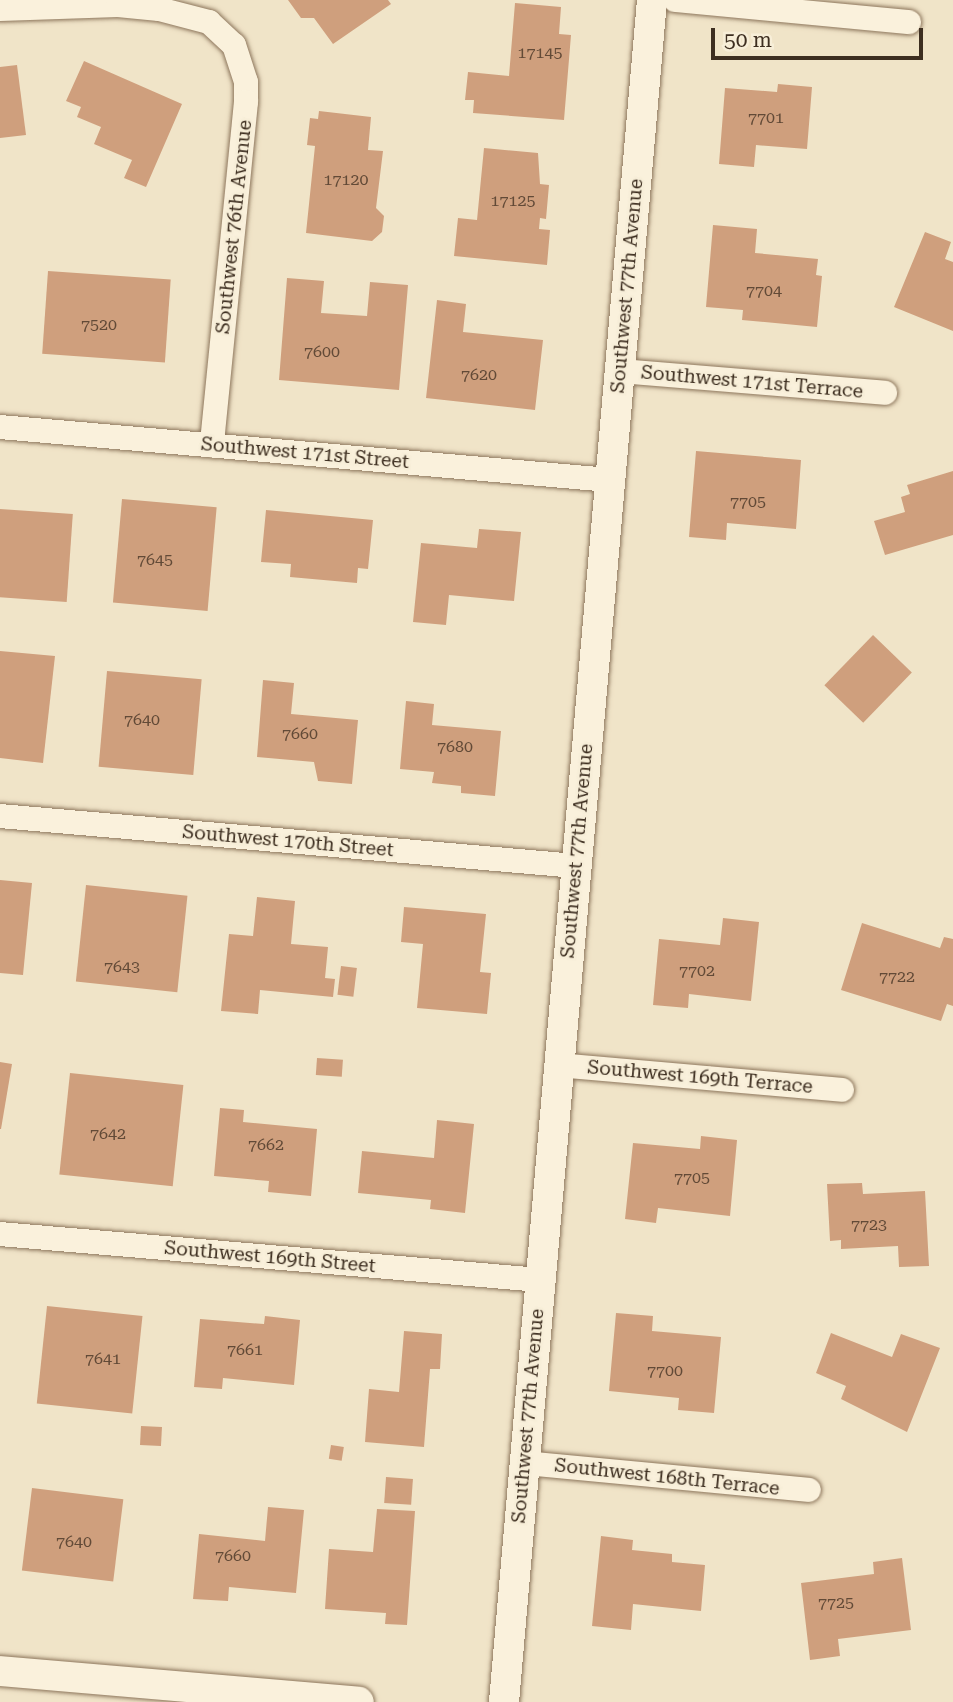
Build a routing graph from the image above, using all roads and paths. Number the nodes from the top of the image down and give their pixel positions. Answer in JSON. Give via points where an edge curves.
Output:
{"nodes":[{"id":1,"x":652,"y":0,"type":"edge"},
{"id":2,"x":675,"y":0,"type":"edge"},
{"id":3,"x":0,"y":9,"type":"edge"},
{"id":4,"x":909,"y":22,"type":"dead end"},
{"id":5,"x":620,"y":370,"type":"junction"},
{"id":6,"x":885,"y":393,"type":"dead end"},
{"id":7,"x":0,"y":427,"type":"edge"},
{"id":8,"x":212,"y":445,"type":"junction"},
{"id":9,"x":609,"y":480,"type":"junction"},
{"id":10,"x":0,"y":816,"type":"edge"},
{"id":11,"x":576,"y":866,"type":"junction"},
{"id":12,"x":558,"y":1065,"type":"junction"},
{"id":13,"x":842,"y":1090,"type":"dead end"},
{"id":14,"x":0,"y":1234,"type":"edge"},
{"id":15,"x":540,"y":1280,"type":"junction"},
{"id":16,"x":525,"y":1463,"type":"junction"},
{"id":17,"x":809,"y":1490,"type":"dead end"},
{"id":18,"x":0,"y":1671,"type":"edge"},
{"id":19,"x":359,"y":1702,"type":"edge"},
{"id":20,"x":504,"y":1702,"type":"edge"}],
"edges":[{"from":1,"to":5,"type":"street","name":"Southwest 77th Avenue"},
{"from":2,"to":4,"type":"street"},
{"from":3,"to":8,"type":"street","name":"Southwest 76th Avenue","via":[[118,5],[159,9],[209,22],[234,45],[246,92]]},
{"from":5,"to":6,"type":"street","name":"Southwest 171st Terrace"},
{"from":5,"to":9,"type":"street","name":"Southwest 77th Avenue"},
{"from":7,"to":8,"type":"street","name":"Southwest 171st Street"},
{"from":8,"to":9,"type":"street","name":"Southwest 171st Street"},
{"from":9,"to":11,"type":"street","name":"Southwest 77th Avenue"},
{"from":10,"to":11,"type":"street","name":"Southwest 170th Street"},
{"from":11,"to":12,"type":"street","name":"Southwest 77th Avenue"},
{"from":12,"to":13,"type":"street","name":"Southwest 169th Terrace"},
{"from":12,"to":15,"type":"street","name":"Southwest 77th Avenue"},
{"from":14,"to":15,"type":"street","name":"Southwest 169th Street"},
{"from":15,"to":16,"type":"street","name":"Southwest 77th Avenue"},
{"from":16,"to":17,"type":"street","name":"Southwest 168th Terrace"},
{"from":16,"to":20,"type":"street","name":"Southwest 77th Avenue"},
{"from":18,"to":19,"type":"street"}]}
